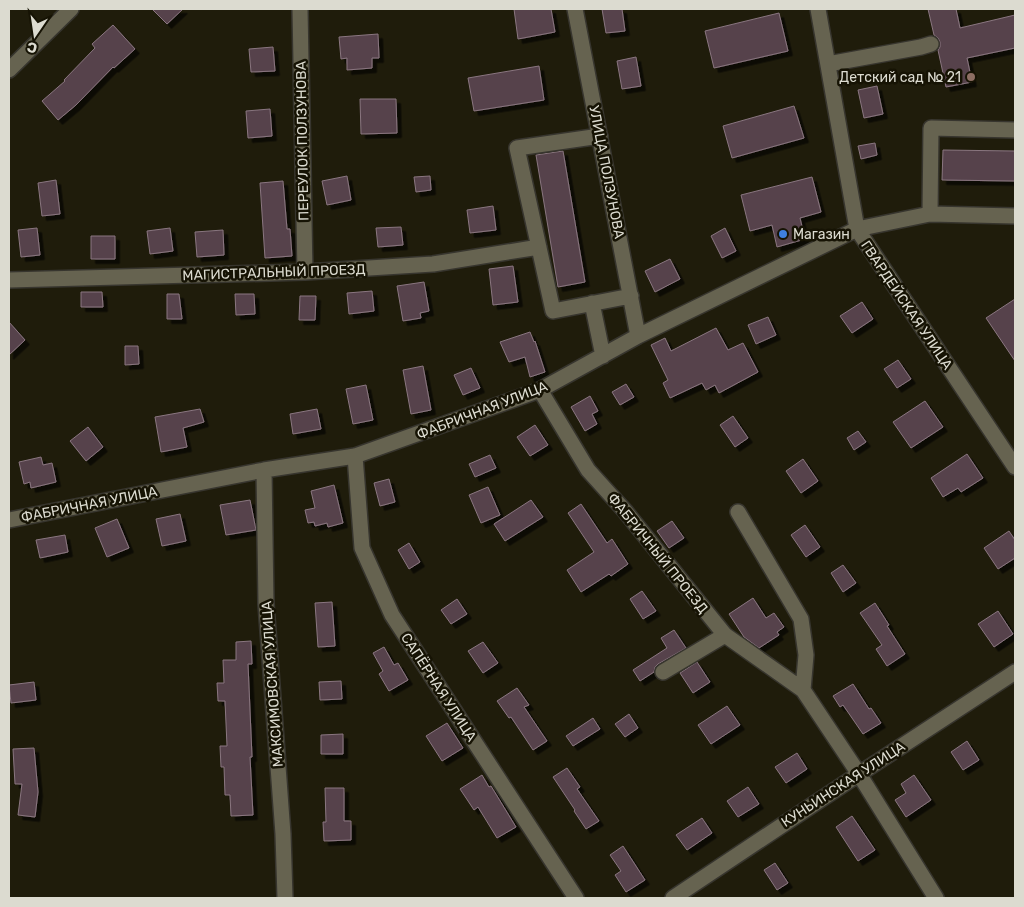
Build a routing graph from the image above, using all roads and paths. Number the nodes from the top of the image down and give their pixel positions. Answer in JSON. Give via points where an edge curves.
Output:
{"nodes":[{"id":1,"x":71,"y":9,"type":"edge"},
{"id":2,"x":300,"y":9,"type":"edge"},
{"id":3,"x":575,"y":9,"type":"edge"},
{"id":4,"x":818,"y":9,"type":"edge"},
{"id":5,"x":931,"y":44,"type":"dead end"},
{"id":6,"x":828,"y":64,"type":"junction"},
{"id":7,"x":9,"y":70,"type":"edge"},
{"id":8,"x":1015,"y":130,"type":"edge"},
{"id":9,"x":600,"y":136,"type":"junction"},
{"id":10,"x":930,"y":214,"type":"junction"},
{"id":11,"x":1015,"y":216,"type":"edge"},
{"id":12,"x":856,"y":229,"type":"junction"},
{"id":13,"x":539,"y":247,"type":"junction"},
{"id":14,"x":305,"y":272,"type":"junction"},
{"id":15,"x":9,"y":280,"type":"edge"},
{"id":16,"x":631,"y":296,"type":"junction"},
{"id":17,"x":592,"y":303,"type":"junction"},
{"id":18,"x":638,"y":336,"type":"junction"},
{"id":19,"x":603,"y":356,"type":"junction"},
{"id":20,"x":540,"y":390,"type":"junction"},
{"id":21,"x":355,"y":456,"type":"junction"},
{"id":22,"x":1014,"y":464,"type":"edge"},
{"id":23,"x":264,"y":470,"type":"junction"},
{"id":24,"x":738,"y":512,"type":"dead end"},
{"id":25,"x":9,"y":520,"type":"edge"},
{"id":26,"x":725,"y":635,"type":"junction"},
{"id":27,"x":663,"y":672,"type":"dead end"},
{"id":28,"x":1015,"y":672,"type":"edge"},
{"id":29,"x":803,"y":690,"type":"junction"},
{"id":30,"x":859,"y":774,"type":"junction"},
{"id":31,"x":284,"y":898,"type":"edge"},
{"id":32,"x":576,"y":898,"type":"edge"},
{"id":33,"x":673,"y":898,"type":"edge"},
{"id":34,"x":936,"y":898,"type":"edge"}],
"edges":[{"from":1,"to":7,"type":"street"},
{"from":2,"to":14,"type":"street","name":"ПЕРЕУЛОК ПОЛЗУНОВА"},
{"from":3,"to":9,"type":"street","name":"УЛИЦА ПОЛЗУНОВА"},
{"from":4,"to":6,"type":"street","name":"ГВАРДЕЙСКАЯ УЛИЦА"},
{"from":5,"to":6,"type":"street"},
{"from":6,"to":12,"type":"street","name":"ГВАРДЕЙСКАЯ УЛИЦА"},
{"from":8,"to":10,"type":"street","via":[[931,128]]},
{"from":9,"to":13,"type":"street","via":[[517,148]]},
{"from":9,"to":16,"type":"street","name":"УЛИЦА ПОЛЗУНОВА"},
{"from":10,"to":11,"type":"street","name":"ФАБРИЧНАЯ УЛИЦА"},
{"from":10,"to":12,"type":"street","name":"ФАБРИЧНАЯ УЛИЦА"},
{"from":12,"to":18,"type":"street","name":"ФАБРИЧНАЯ УЛИЦА"},
{"from":12,"to":22,"type":"street","name":"ГВАРДЕЙСКАЯ УЛИЦА"},
{"from":13,"to":14,"type":"street","name":"МАГИСТРАЛЬНЫЙ ПРОЕЗД","via":[[433,264]]},
{"from":13,"to":17,"type":"street","via":[[553,311]]},
{"from":14,"to":15,"type":"street","name":"МАГИСТРАЛЬНЫЙ ПРОЕЗД"},
{"from":16,"to":17,"type":"street"},
{"from":16,"to":18,"type":"street","name":"УЛИЦА ПОЛЗУНОВА"},
{"from":17,"to":19,"type":"street"},
{"from":18,"to":19,"type":"street","name":"ФАБРИЧНАЯ УЛИЦА"},
{"from":19,"to":20,"type":"street","name":"ФАБРИЧНАЯ УЛИЦА"},
{"from":20,"to":21,"type":"street","name":"ФАБРИЧНАЯ УЛИЦА"},
{"from":20,"to":26,"type":"street","name":"ФАБРИЧНЫЙ ПРОЕЗД","via":[[588,470]]},
{"from":21,"to":23,"type":"street","name":"ФАБРИЧНАЯ УЛИЦА"},
{"from":21,"to":32,"type":"street","name":"САПЁРНАЯ УЛИЦА","via":[[362,548],[392,615]]},
{"from":23,"to":25,"type":"street","name":"ФАБРИЧНАЯ УЛИЦА"},
{"from":23,"to":31,"type":"street","name":"МАКСИМОВСКАЯ УЛИЦА","via":[[266,604],[283,834]]},
{"from":24,"to":29,"type":"street","via":[[801,619],[806,656]]},
{"from":26,"to":27,"type":"street"},
{"from":26,"to":29,"type":"street","name":"ФАБРИЧНЫЙ ПРОЕЗД"},
{"from":28,"to":30,"type":"street","name":"КУНЬИНСКАЯ УЛИЦА"},
{"from":29,"to":30,"type":"street"},
{"from":30,"to":33,"type":"street","name":"КУНЬИНСКАЯ УЛИЦА"},
{"from":30,"to":34,"type":"street"}]}
